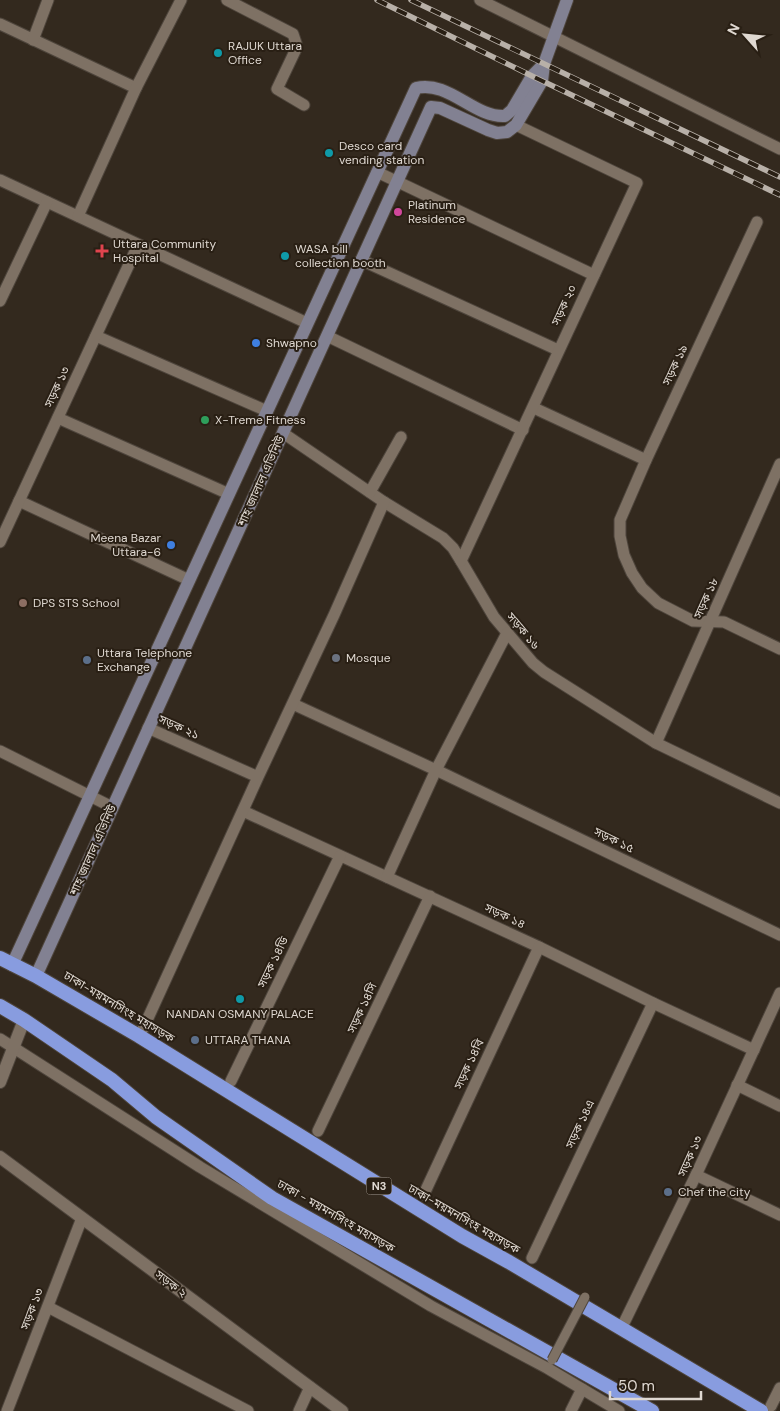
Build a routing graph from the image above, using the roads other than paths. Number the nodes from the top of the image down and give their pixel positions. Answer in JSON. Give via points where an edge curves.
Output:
{"nodes":[{"id":1,"x":48,"y":0,"type":"edge"},
{"id":2,"x":181,"y":0,"type":"edge"},
{"id":3,"x":227,"y":0,"type":"edge"},
{"id":4,"x":480,"y":0,"type":"edge"},
{"id":5,"x":567,"y":0,"type":"edge"},
{"id":6,"x":0,"y":24,"type":"edge"},
{"id":7,"x":555,"y":36,"type":"junction"},
{"id":8,"x":33,"y":40,"type":"junction"},
{"id":9,"x":544,"y":64,"type":"junction"},
{"id":10,"x":136,"y":88,"type":"junction"},
{"id":11,"x":304,"y":106,"type":"dead end"},
{"id":12,"x":516,"y":125,"type":"junction"},
{"id":13,"x":780,"y":149,"type":"edge"},
{"id":14,"x":377,"y":172,"type":"junction"},
{"id":15,"x":0,"y":180,"type":"edge"},
{"id":16,"x":396,"y":183,"type":"junction"},
{"id":17,"x":47,"y":202,"type":"junction"},
{"id":18,"x":78,"y":216,"type":"junction"},
{"id":19,"x":757,"y":222,"type":"dead end"},
{"id":20,"x":138,"y":245,"type":"junction"},
{"id":21,"x":361,"y":260,"type":"junction"},
{"id":22,"x":594,"y":275,"type":"junction"},
{"id":23,"x":0,"y":301,"type":"edge"},
{"id":24,"x":307,"y":323,"type":"junction"},
{"id":25,"x":96,"y":336,"type":"junction"},
{"id":26,"x":327,"y":336,"type":"junction"},
{"id":27,"x":558,"y":350,"type":"junction"},
{"id":28,"x":534,"y":408,"type":"junction"},
{"id":29,"x":267,"y":411,"type":"junction"},
{"id":30,"x":58,"y":418,"type":"junction"},
{"id":31,"x":523,"y":430,"type":"junction"},
{"id":32,"x":283,"y":433,"type":"junction"},
{"id":33,"x":401,"y":437,"type":"dead end"},
{"id":34,"x":646,"y":460,"type":"junction"},
{"id":35,"x":780,"y":464,"type":"edge"},
{"id":36,"x":370,"y":492,"type":"junction"},
{"id":37,"x":228,"y":494,"type":"junction"},
{"id":38,"x":19,"y":501,"type":"junction"},
{"id":39,"x":384,"y":502,"type":"junction"},
{"id":40,"x":0,"y":542,"type":"edge"},
{"id":41,"x":461,"y":561,"type":"junction"},
{"id":42,"x":189,"y":580,"type":"junction"},
{"id":43,"x":710,"y":622,"type":"junction"},
{"id":44,"x":507,"y":633,"type":"junction"},
{"id":45,"x":780,"y":649,"type":"edge"},
{"id":46,"x":293,"y":704,"type":"junction"},
{"id":47,"x":148,"y":728,"type":"junction"},
{"id":48,"x":174,"y":740,"type":"junction"},
{"id":49,"x":656,"y":743,"type":"junction"},
{"id":50,"x":0,"y":751,"type":"edge"},
{"id":51,"x":436,"y":770,"type":"junction"},
{"id":52,"x":89,"y":796,"type":"junction"},
{"id":53,"x":780,"y":803,"type":"edge"},
{"id":54,"x":112,"y":807,"type":"junction"},
{"id":55,"x":243,"y":811,"type":"junction"},
{"id":56,"x":340,"y":856,"type":"junction"},
{"id":57,"x":387,"y":877,"type":"junction"},
{"id":58,"x":430,"y":896,"type":"junction"},
{"id":59,"x":780,"y":936,"type":"edge"},
{"id":60,"x":539,"y":946,"type":"junction"},
{"id":61,"x":6,"y":961,"type":"edge"},
{"id":62,"x":36,"y":976,"type":"junction"},
{"id":63,"x":780,"y":994,"type":"edge"},
{"id":64,"x":653,"y":1003,"type":"junction"},
{"id":65,"x":0,"y":1006,"type":"edge"},
{"id":66,"x":24,"y":1020,"type":"junction"},
{"id":67,"x":143,"y":1029,"type":"dead end"},
{"id":68,"x":0,"y":1039,"type":"edge"},
{"id":69,"x":14,"y":1047,"type":"junction"},
{"id":70,"x":754,"y":1050,"type":"junction"},
{"id":71,"x":231,"y":1081,"type":"dead end"},
{"id":72,"x":0,"y":1082,"type":"edge"},
{"id":73,"x":737,"y":1084,"type":"junction"},
{"id":74,"x":780,"y":1106,"type":"edge"},
{"id":75,"x":318,"y":1132,"type":"dead end"},
{"id":76,"x":0,"y":1157,"type":"edge"},
{"id":77,"x":696,"y":1175,"type":"junction"},
{"id":78,"x":424,"y":1194,"type":"dead end"},
{"id":79,"x":780,"y":1215,"type":"edge"},
{"id":80,"x":82,"y":1218,"type":"junction"},
{"id":81,"x":532,"y":1258,"type":"dead end"},
{"id":82,"x":585,"y":1297,"type":"dead end"},
{"id":83,"x":48,"y":1306,"type":"junction"},
{"id":84,"x":621,"y":1329,"type":"junction"},
{"id":85,"x":552,"y":1360,"type":"dead end"},
{"id":86,"x":310,"y":1387,"type":"junction"},
{"id":87,"x":780,"y":1388,"type":"edge"},
{"id":88,"x":582,"y":1389,"type":"junction"},
{"id":89,"x":766,"y":1408,"type":"edge"},
{"id":90,"x":7,"y":1411,"type":"edge"},
{"id":91,"x":248,"y":1411,"type":"edge"},
{"id":92,"x":299,"y":1411,"type":"edge"},
{"id":93,"x":342,"y":1411,"type":"edge"},
{"id":94,"x":571,"y":1411,"type":"edge"},
{"id":95,"x":619,"y":1411,"type":"edge"},
{"id":96,"x":652,"y":1411,"type":"edge"}],
"edges":[{"from":1,"to":8,"type":"street"},
{"from":2,"to":10,"type":"street"},
{"from":3,"to":11,"type":"street","via":[[293,34],[296,49],[278,89]]},
{"from":4,"to":7,"type":"street"},
{"from":5,"to":7,"type":"main road"},
{"from":6,"to":8,"type":"street"},
{"from":7,"to":9,"type":"main road"},
{"from":7,"to":13,"type":"street"},
{"from":8,"to":10,"type":"street"},
{"from":9,"to":12,"type":"main road","via":[[542,81]]},
{"from":9,"to":14,"type":"main road","name":"শাহ জালাল এভিনিউ","via":[[505,116],[492,115],[438,89],[416,88]]},
{"from":10,"to":18,"type":"street"},
{"from":12,"to":16,"type":"main road","name":"শাহ জালাল এভিনিউ","via":[[507,132],[493,132],[431,106]]},
{"from":12,"to":22,"type":"street","name":"সড়ক ২০","via":[[637,183]]},
{"from":14,"to":16,"type":"street"},
{"from":14,"to":24,"type":"main road","name":"শাহ জালাল এভিনিউ"},
{"from":15,"to":17,"type":"street"},
{"from":16,"to":21,"type":"main road","name":"শাহ জালাল এভিনিউ"},
{"from":16,"to":22,"type":"street"},
{"from":17,"to":18,"type":"street"},
{"from":17,"to":23,"type":"street"},
{"from":18,"to":20,"type":"street"},
{"from":19,"to":34,"type":"street","name":"সড়ক ১৯"},
{"from":20,"to":24,"type":"street"},
{"from":20,"to":25,"type":"street","name":"সড়ক ১৩"},
{"from":21,"to":26,"type":"main road","name":"শাহ জালাল এভিনিউ"},
{"from":21,"to":27,"type":"street"},
{"from":22,"to":27,"type":"street","name":"সড়ক ২০"},
{"from":24,"to":29,"type":"main road","name":"শাহ জালাল এভিনিউ"},
{"from":25,"to":29,"type":"street"},
{"from":25,"to":30,"type":"street","name":"সড়ক ১৩"},
{"from":26,"to":31,"type":"street"},
{"from":26,"to":32,"type":"main road","name":"শাহ জালাল এভিনিউ"},
{"from":27,"to":28,"type":"street","name":"সড়ক ২০"},
{"from":28,"to":31,"type":"street","name":"সড়ক ২০"},
{"from":28,"to":34,"type":"street"},
{"from":29,"to":37,"type":"main road","name":"শাহ জালাল এভিনিউ"},
{"from":30,"to":37,"type":"street"},
{"from":30,"to":38,"type":"street","name":"সড়ক ১৩"},
{"from":31,"to":41,"type":"street","name":"সড়ক ২০"},
{"from":32,"to":36,"type":"street","name":"সড়ক ১৬"},
{"from":32,"to":47,"type":"main road","name":"শাহ জালাল এভিনিউ"},
{"from":33,"to":36,"type":"street"},
{"from":34,"to":43,"type":"street","name":"সড়ক ১৯","via":[[620,520],[624,554],[642,588],[658,603],[693,621]]},
{"from":35,"to":43,"type":"street","name":"সড়ক ১৮"},
{"from":36,"to":39,"type":"street","name":"সড়ক ১৬"},
{"from":37,"to":42,"type":"main road","name":"শাহ জালাল এভিনিউ"},
{"from":38,"to":40,"type":"street","name":"সড়ক ১৩"},
{"from":38,"to":42,"type":"street"},
{"from":39,"to":41,"type":"street","name":"সড়ক ১৬","via":[[443,538]]},
{"from":39,"to":46,"type":"street","name":"সড়ক ২১"},
{"from":41,"to":44,"type":"street","name":"সড়ক ১৬"},
{"from":42,"to":52,"type":"main road","name":"শাহ জালাল এভিনিউ"},
{"from":43,"to":45,"type":"street","via":[[724,622]]},
{"from":43,"to":49,"type":"street","name":"সড়ক ১৮"},
{"from":44,"to":49,"type":"street","name":"সড়ক ১৬","via":[[544,672]]},
{"from":44,"to":51,"type":"street"},
{"from":46,"to":48,"type":"street","name":"সড়ক ২১","via":[[258,777]]},
{"from":46,"to":51,"type":"street","name":"সড়ক ১৫"},
{"from":47,"to":48,"type":"street","name":"সড়ক ২১"},
{"from":47,"to":54,"type":"main road","name":"শাহ জালাল এভিনিউ"},
{"from":48,"to":55,"type":"street","name":"সড়ক ২১","via":[[258,777]]},
{"from":49,"to":53,"type":"street","name":"সড়ক ১৬"},
{"from":50,"to":52,"type":"street"},
{"from":51,"to":57,"type":"street"},
{"from":51,"to":59,"type":"street","name":"সড়ক ১৫"},
{"from":52,"to":54,"type":"street"},
{"from":52,"to":61,"type":"main road","name":"শাহ জালাল এভিনিউ"},
{"from":54,"to":62,"type":"main road","name":"শাহ জালাল এভিনিউ"},
{"from":55,"to":56,"type":"street","name":"সড়ক ১৪"},
{"from":55,"to":67,"type":"street","name":"সড়ক ২১"},
{"from":56,"to":57,"type":"street","name":"সড়ক ১৪"},
{"from":56,"to":71,"type":"street","name":"সড়ক ১৪ডি"},
{"from":57,"to":58,"type":"street","name":"সড়ক ১৪"},
{"from":58,"to":60,"type":"street","name":"সড়ক ১৪"},
{"from":58,"to":75,"type":"street","name":"সড়ক ১৪সি"},
{"from":60,"to":64,"type":"street","name":"সড়ক ১৪"},
{"from":60,"to":78,"type":"street","name":"সড়ক ১৪বি"},
{"from":61,"to":62,"type":"highway","name":"ঢাকা-ময়মনসিংহ মহাসড়ক","number":"N3"},
{"from":62,"to":84,"type":"highway","name":"ঢাকা-ময়মনসিংহ মহাসড়ক","number":"N3","via":[[462,1236]]},
{"from":63,"to":70,"type":"street","name":"সড়ক ১৩"},
{"from":64,"to":70,"type":"street","name":"সড়ক ১৪"},
{"from":64,"to":81,"type":"street","name":"সড়ক ১৪এ"},
{"from":65,"to":66,"type":"highway"},
{"from":66,"to":69,"type":"street"},
{"from":66,"to":96,"type":"highway","name":"ঢাকা - ময়মনসিংহ মহাসড়ক","via":[[112,1080],[156,1117],[272,1198]]},
{"from":68,"to":69,"type":"street"},
{"from":69,"to":72,"type":"street"},
{"from":69,"to":88,"type":"street","via":[[217,1178],[430,1306]]},
{"from":70,"to":73,"type":"street","name":"সড়ক ১৩"},
{"from":73,"to":74,"type":"street"},
{"from":73,"to":77,"type":"street","name":"সড়ক ১৩"},
{"from":76,"to":80,"type":"street","name":"সড়ক ২"},
{"from":77,"to":79,"type":"street"},
{"from":77,"to":84,"type":"street","name":"সড়ক ১৩"},
{"from":80,"to":83,"type":"street","name":"সড়ক ১৩"},
{"from":80,"to":86,"type":"street","name":"সড়ক ২"},
{"from":82,"to":85,"type":"street","bridge":true},
{"from":83,"to":90,"type":"street","name":"সড়ক ১৩"},
{"from":83,"to":91,"type":"street"},
{"from":84,"to":89,"type":"highway","name":"ঢাকা-ময়মনসিংহ মহাসড়ক","number":"N3"},
{"from":86,"to":92,"type":"street"},
{"from":86,"to":93,"type":"street","name":"সড়ক ২"},
{"from":87,"to":89,"type":"street"},
{"from":88,"to":94,"type":"street"},
{"from":88,"to":95,"type":"street"}]}
